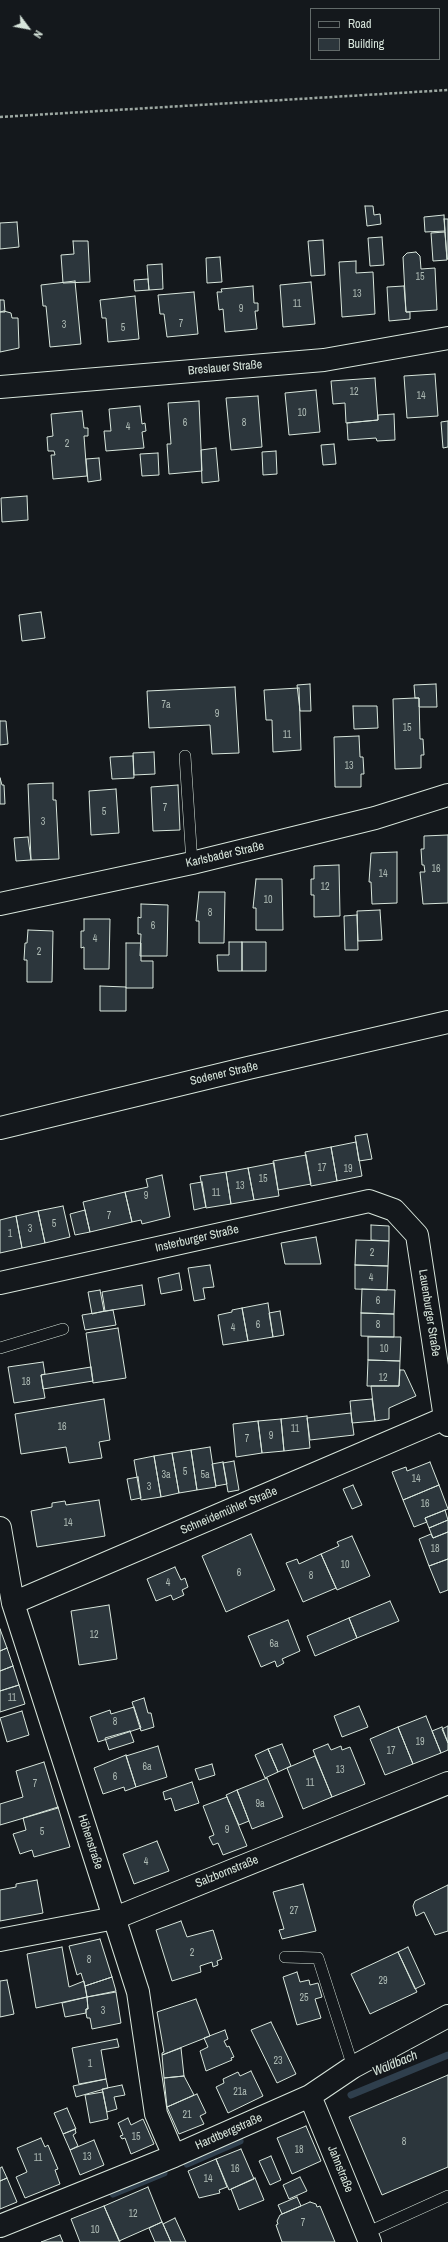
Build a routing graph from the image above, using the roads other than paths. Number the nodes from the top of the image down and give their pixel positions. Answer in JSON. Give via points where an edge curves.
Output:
{"nodes":[{"id":1,"x":448,"y":338,"type":"edge"},
{"id":2,"x":0,"y":387,"type":"edge"},
{"id":3,"x":185,"y":756,"type":"dead end"},
{"id":4,"x":448,"y":795,"type":"edge"},
{"id":5,"x":192,"y":863,"type":"junction"},
{"id":6,"x":0,"y":904,"type":"edge"},
{"id":7,"x":448,"y":1022,"type":"edge"},
{"id":8,"x":0,"y":1128,"type":"edge"},
{"id":9,"x":394,"y":1210,"type":"joint"},
{"id":10,"x":0,"y":1283,"type":"edge"},
{"id":11,"x":64,"y":1329,"type":"dead end"},
{"id":12,"x":0,"y":1348,"type":"edge"},
{"id":13,"x":447,"y":1422,"type":"edge"},
{"id":14,"x":0,"y":1528,"type":"edge"},
{"id":15,"x":6,"y":1605,"type":"edge"},
{"id":16,"x":448,"y":1783,"type":"edge"},
{"id":17,"x":115,"y":1918,"type":"junction"},
{"id":18,"x":0,"y":1940,"type":"edge"},
{"id":19,"x":285,"y":1957,"type":"dead end"},
{"id":20,"x":448,"y":2016,"type":"edge"},
{"id":21,"x":353,"y":2067,"type":"junction"},
{"id":22,"x":310,"y":2096,"type":"junction"},
{"id":23,"x":174,"y":2156,"type":"junction"},
{"id":24,"x":448,"y":2196,"type":"edge"},
{"id":25,"x":0,"y":2226,"type":"edge"},
{"id":26,"x":368,"y":2238,"type":"edge"}],
"edges":[{"from":1,"to":2,"type":"street","name":"Breslauer Straße","via":[[324,360]]},
{"from":3,"to":5,"type":"lane"},
{"from":4,"to":5,"type":"street","name":"Karlsbader Straße","via":[[375,818]]},
{"from":5,"to":6,"type":"street","name":"Karlsbader Straße"},
{"from":7,"to":8,"type":"street","name":"Sodener Straße"},
{"from":9,"to":10,"type":"street","name":"Insterburger Straße","via":[[369,1201]]},
{"from":9,"to":13,"type":"street","name":"Lauenburger Straße","via":[[417,1235]]},
{"from":11,"to":12,"type":"lane"},
{"from":13,"to":15,"type":"street","name":"Schneidemühler Straße"},
{"from":14,"to":15,"type":"street","name":"Höhenstraße"},
{"from":15,"to":17,"type":"street","name":"Höhenstraße"},
{"from":16,"to":17,"type":"street","name":"Salzbornstraße"},
{"from":17,"to":18,"type":"street","name":"Salzbornstraße"},
{"from":17,"to":23,"type":"street","name":"Höhenstraße","via":[[138,1992],[156,2114]]},
{"from":19,"to":21,"type":"lane","via":[[318,1958]]},
{"from":20,"to":21,"type":"street","name":"Hardtbergstraße"},
{"from":21,"to":22,"type":"street","name":"Hardtbergstraße"},
{"from":22,"to":23,"type":"street","name":"Hardtbergstraße"},
{"from":22,"to":26,"type":"street","name":"Jahnstraße"},
{"from":23,"to":25,"type":"street","name":"Hardtbergstraße"},
{"from":24,"to":26,"type":"lane"}]}
